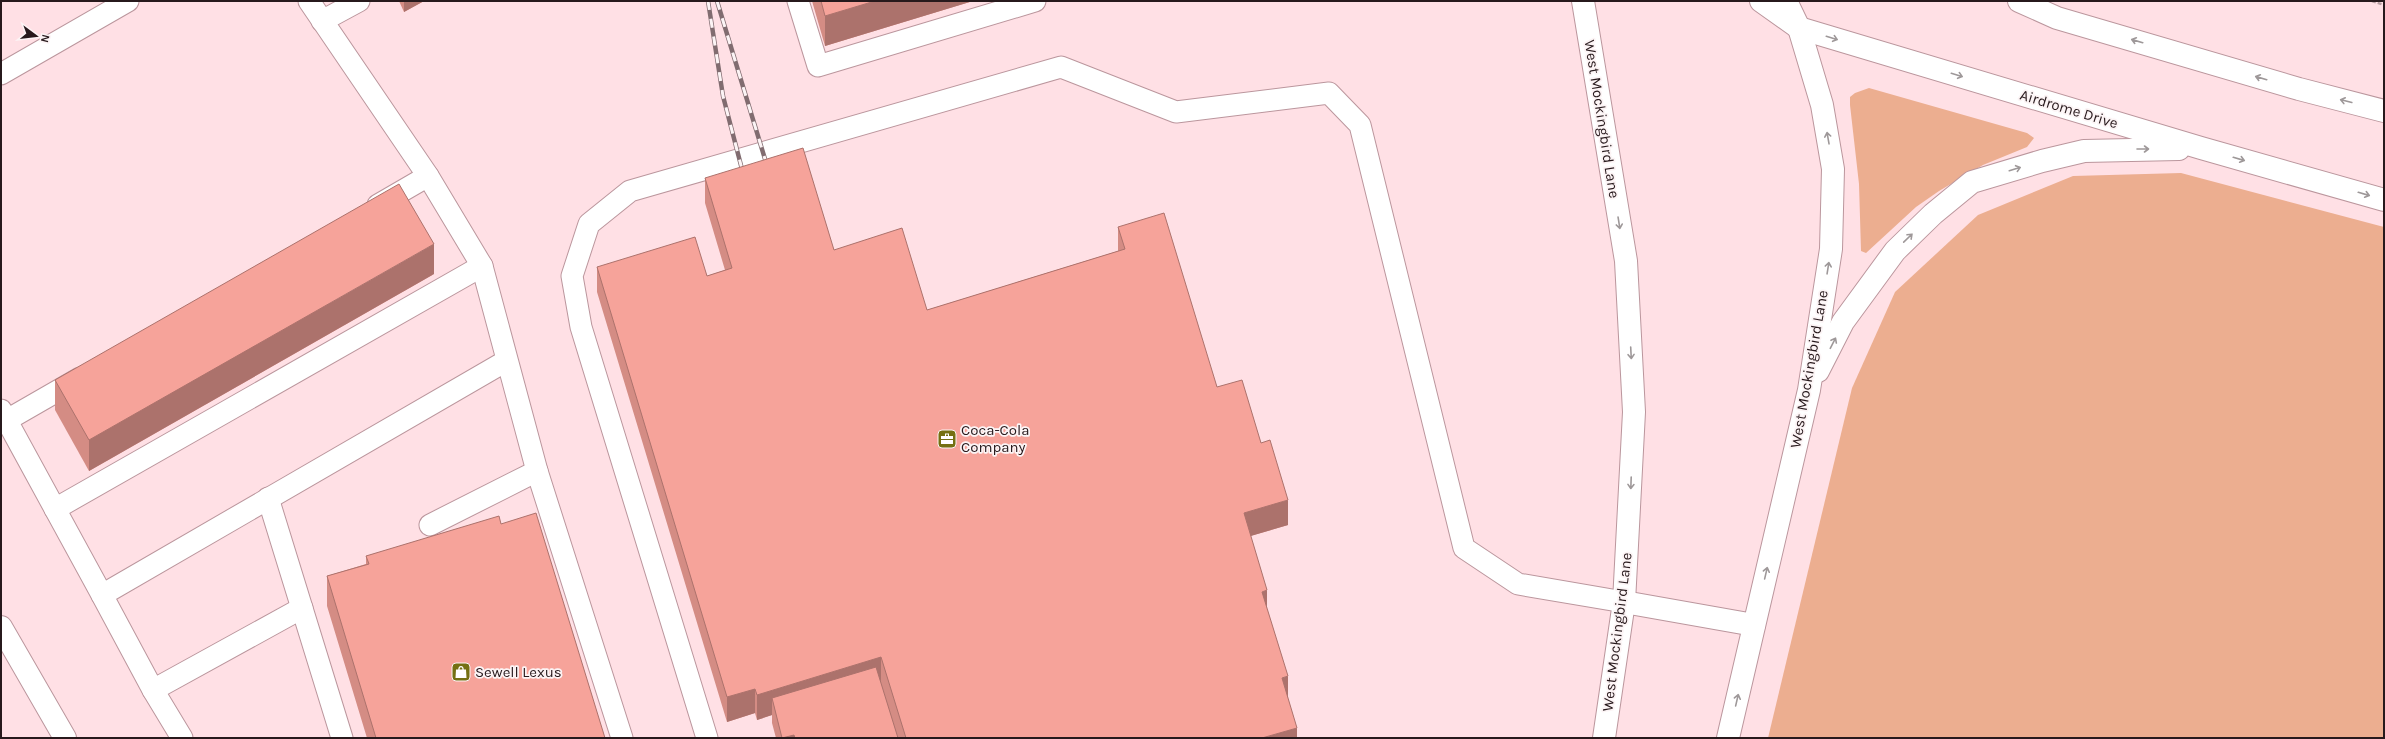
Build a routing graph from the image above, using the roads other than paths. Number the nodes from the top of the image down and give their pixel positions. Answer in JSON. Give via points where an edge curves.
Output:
{"nodes":[{"id":1,"x":128,"y":1,"type":"edge"},
{"id":2,"x":308,"y":1,"type":"edge"},
{"id":3,"x":359,"y":1,"type":"edge"},
{"id":4,"x":798,"y":1,"type":"edge"},
{"id":5,"x":1035,"y":1,"type":"edge"},
{"id":6,"x":1583,"y":1,"type":"edge"},
{"id":7,"x":1761,"y":1,"type":"edge"},
{"id":8,"x":1786,"y":1,"type":"edge"},
{"id":9,"x":2019,"y":1,"type":"edge"},
{"id":10,"x":322,"y":20,"type":"junction"},
{"id":11,"x":1799,"y":28,"type":"junction"},
{"id":12,"x":1,"y":74,"type":"edge"},
{"id":13,"x":2384,"y":111,"type":"edge"},
{"id":14,"x":2201,"y":148,"type":"junction"},
{"id":15,"x":428,"y":176,"type":"junction"},
{"id":16,"x":2384,"y":200,"type":"edge"},
{"id":17,"x":359,"y":216,"type":"edge"},
{"id":18,"x":482,"y":266,"type":"junction"},
{"id":19,"x":506,"y":361,"type":"junction"},
{"id":20,"x":96,"y":368,"type":"edge"},
{"id":21,"x":1809,"y":390,"type":"junction"},
{"id":22,"x":4,"y":415,"type":"edge"},
{"id":23,"x":537,"y":471,"type":"junction"},
{"id":24,"x":268,"y":498,"type":"junction"},
{"id":25,"x":55,"y":509,"type":"junction"},
{"id":26,"x":430,"y":525,"type":"dead end"},
{"id":27,"x":102,"y":595,"type":"junction"},
{"id":28,"x":1624,"y":602,"type":"junction"},
{"id":29,"x":302,"y":608,"type":"junction"},
{"id":30,"x":1754,"y":625,"type":"junction"},
{"id":31,"x":1,"y":627,"type":"edge"},
{"id":32,"x":153,"y":690,"type":"junction"},
{"id":33,"x":65,"y":738,"type":"edge"},
{"id":34,"x":182,"y":738,"type":"edge"},
{"id":35,"x":342,"y":738,"type":"edge"},
{"id":36,"x":622,"y":738,"type":"edge"},
{"id":37,"x":707,"y":738,"type":"edge"},
{"id":38,"x":1604,"y":738,"type":"edge"},
{"id":39,"x":1728,"y":738,"type":"edge"}],
"edges":[{"from":1,"to":12,"type":"lane"},
{"from":2,"to":10,"type":"lane"},
{"from":3,"to":10,"type":"lane"},
{"from":4,"to":5,"type":"lane","via":[[818,66]]},
{"from":6,"to":28,"type":"main road","name":"West Mockingbird Lane","one_way":true,"via":[[1626,261],[1634,412]]},
{"from":7,"to":11,"type":"main road","name":"Airdrome Drive"},
{"from":8,"to":11,"type":"main road","name":"West Mockingbird Lane"},
{"from":13,"to":9,"type":"main road","one_way":true,"via":[[2299,89],[2057,18]]},
{"from":10,"to":15,"type":"lane"},
{"from":11,"to":14,"type":"main road","name":"Airdrome Drive","one_way":true},
{"from":21,"to":11,"type":"main road","name":"West Mockingbird Lane","one_way":true,"via":[[1831,249],[1833,169],[1822,105]]},
{"from":14,"to":16,"type":"main road","name":"Airdrome Drive","one_way":true},
{"from":21,"to":14,"type":"main road","one_way":true,"via":[[1843,322],[1895,251],[1933,214],[1972,182],[2084,151]]},
{"from":15,"to":17,"type":"lane"},
{"from":15,"to":18,"type":"lane"},
{"from":18,"to":19,"type":"lane"},
{"from":18,"to":25,"type":"lane"},
{"from":19,"to":23,"type":"lane"},
{"from":19,"to":24,"type":"lane"},
{"from":20,"to":22,"type":"lane"},
{"from":30,"to":21,"type":"main road","name":"West Mockingbird Lane","one_way":true},
{"from":22,"to":25,"type":"lane"},
{"from":23,"to":26,"type":"lane"},
{"from":23,"to":36,"type":"lane"},
{"from":24,"to":27,"type":"lane"},
{"from":24,"to":29,"type":"lane"},
{"from":25,"to":27,"type":"lane"},
{"from":27,"to":32,"type":"lane"},
{"from":28,"to":30,"type":"main road"},
{"from":28,"to":37,"type":"lane","via":[[1518,584],[1464,548],[1360,125],[1329,93],[1176,112],[1061,67],[630,191],[589,224],[572,276],[581,327]]},
{"from":28,"to":38,"type":"main road","name":"West Mockingbird Lane"},
{"from":29,"to":32,"type":"lane"},
{"from":29,"to":35,"type":"lane"},
{"from":39,"to":30,"type":"main road","name":"West Mockingbird Lane","one_way":true},
{"from":31,"to":33,"type":"main road"},
{"from":32,"to":34,"type":"lane"}]}
